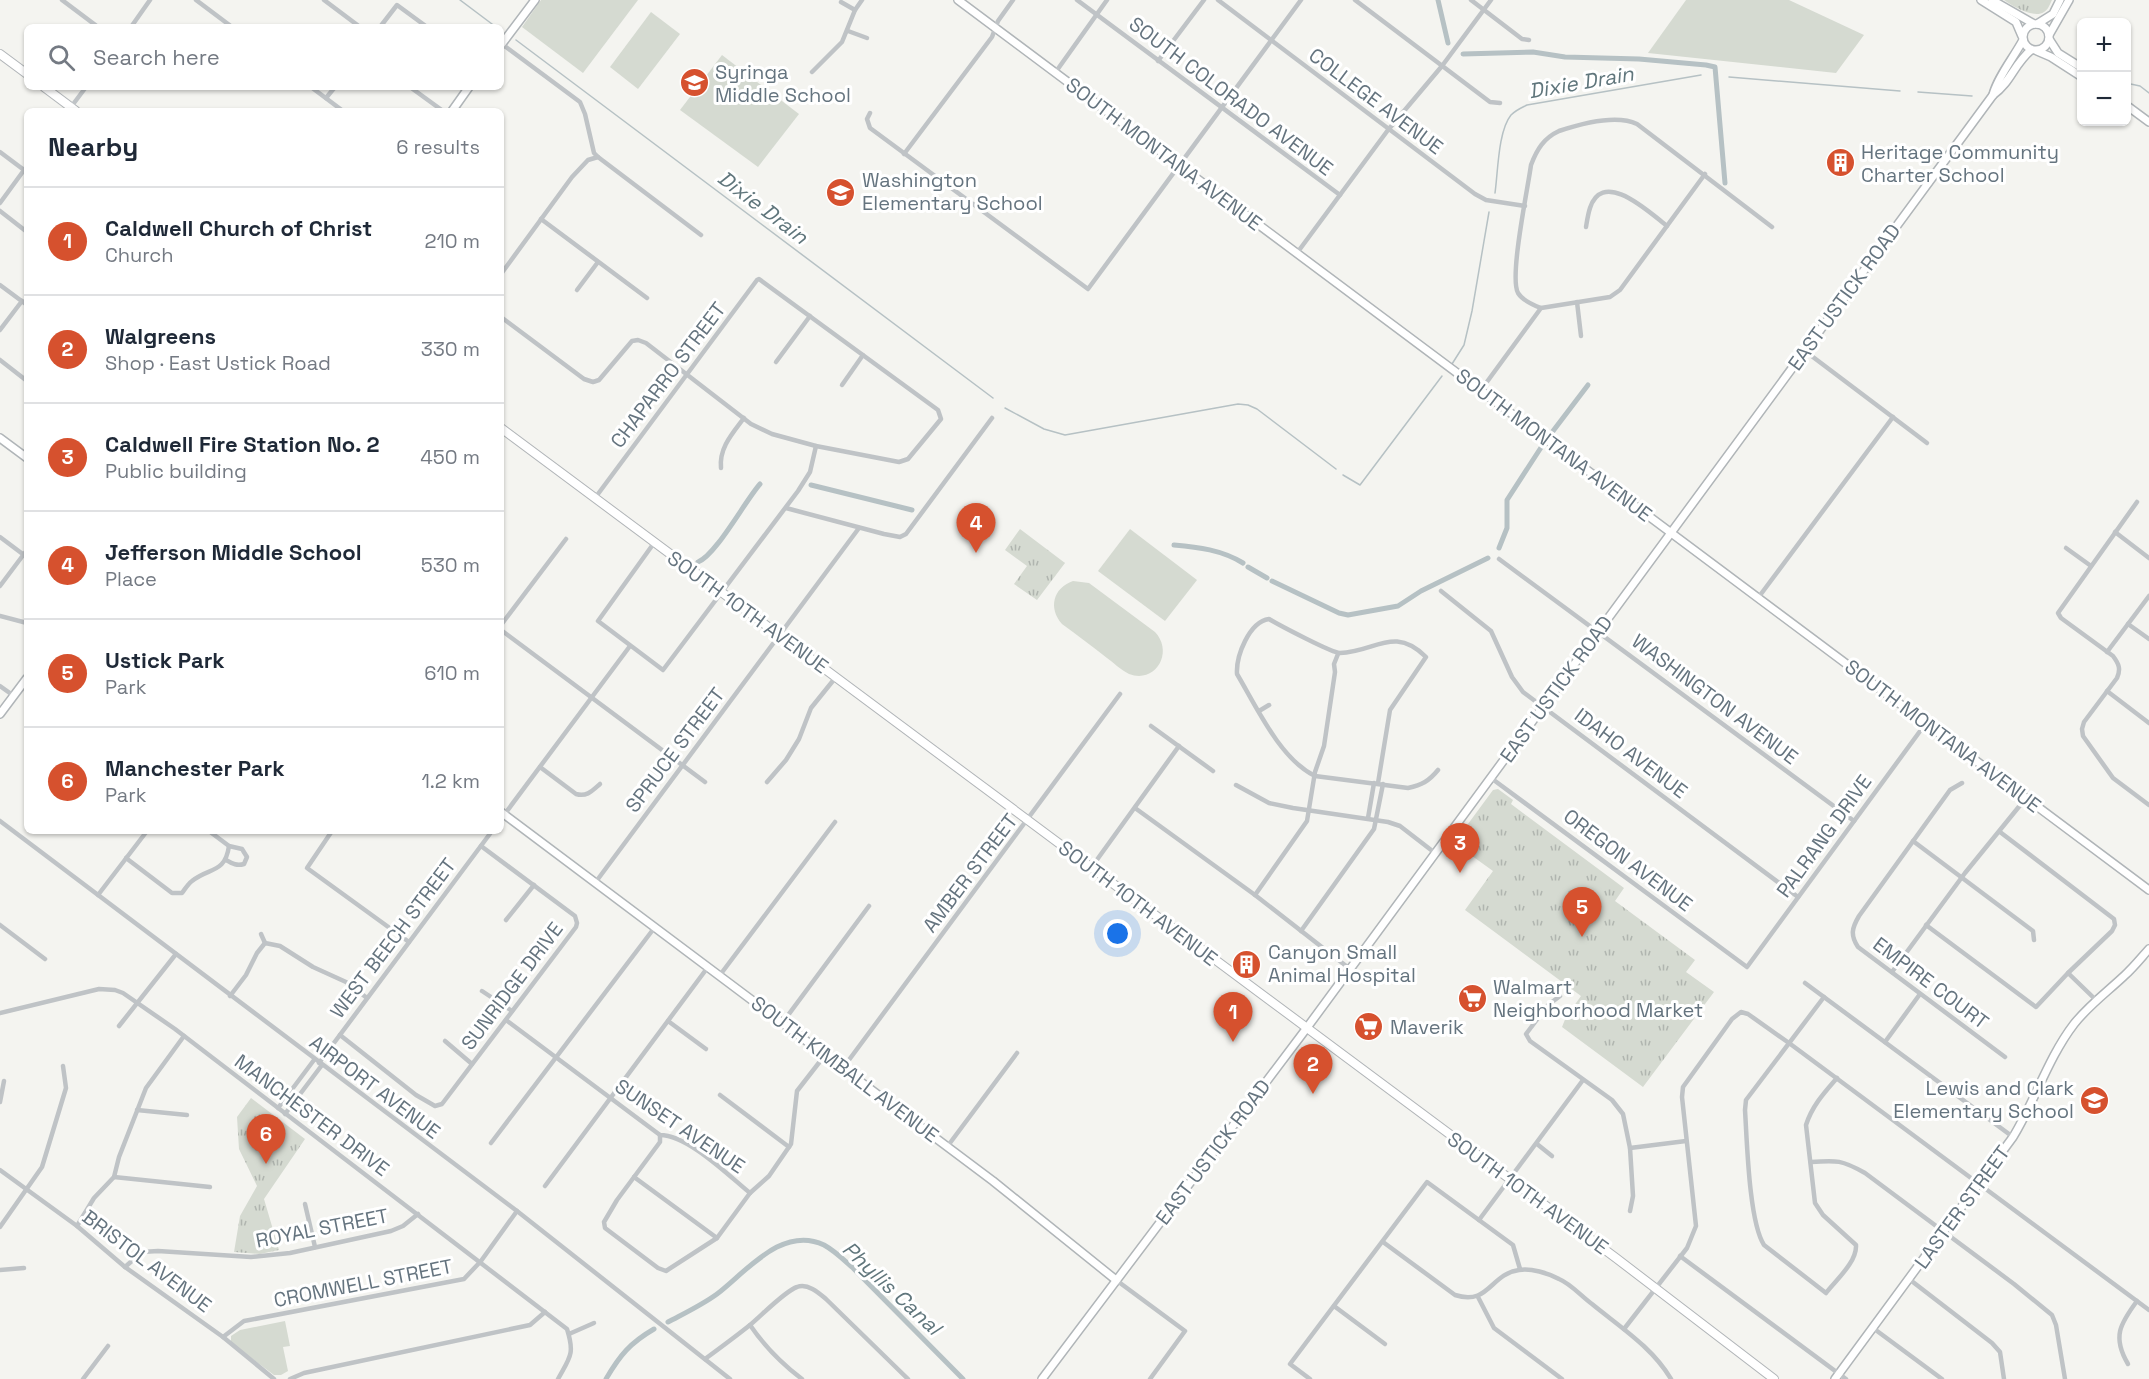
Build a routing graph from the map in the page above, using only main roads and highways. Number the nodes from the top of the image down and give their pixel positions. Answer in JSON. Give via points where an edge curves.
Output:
{"nodes":[{"id":1,"x":0,"y":54,"type":"edge"},
{"id":2,"x":24,"y":72,"type":"edge"},
{"id":3,"x":48,"y":90,"type":"edge"},
{"id":4,"x":70,"y":108,"type":"edge"},
{"id":5,"x":504,"y":430,"type":"edge"},
{"id":6,"x":1774,"y":1379,"type":"edge"}],
"edges":[{"from":1,"to":2,"type":"main road"},
{"from":3,"to":4,"type":"main road"},
{"from":5,"to":6,"type":"main road","name":"SOUTH 10TH AVENUE"}]}
